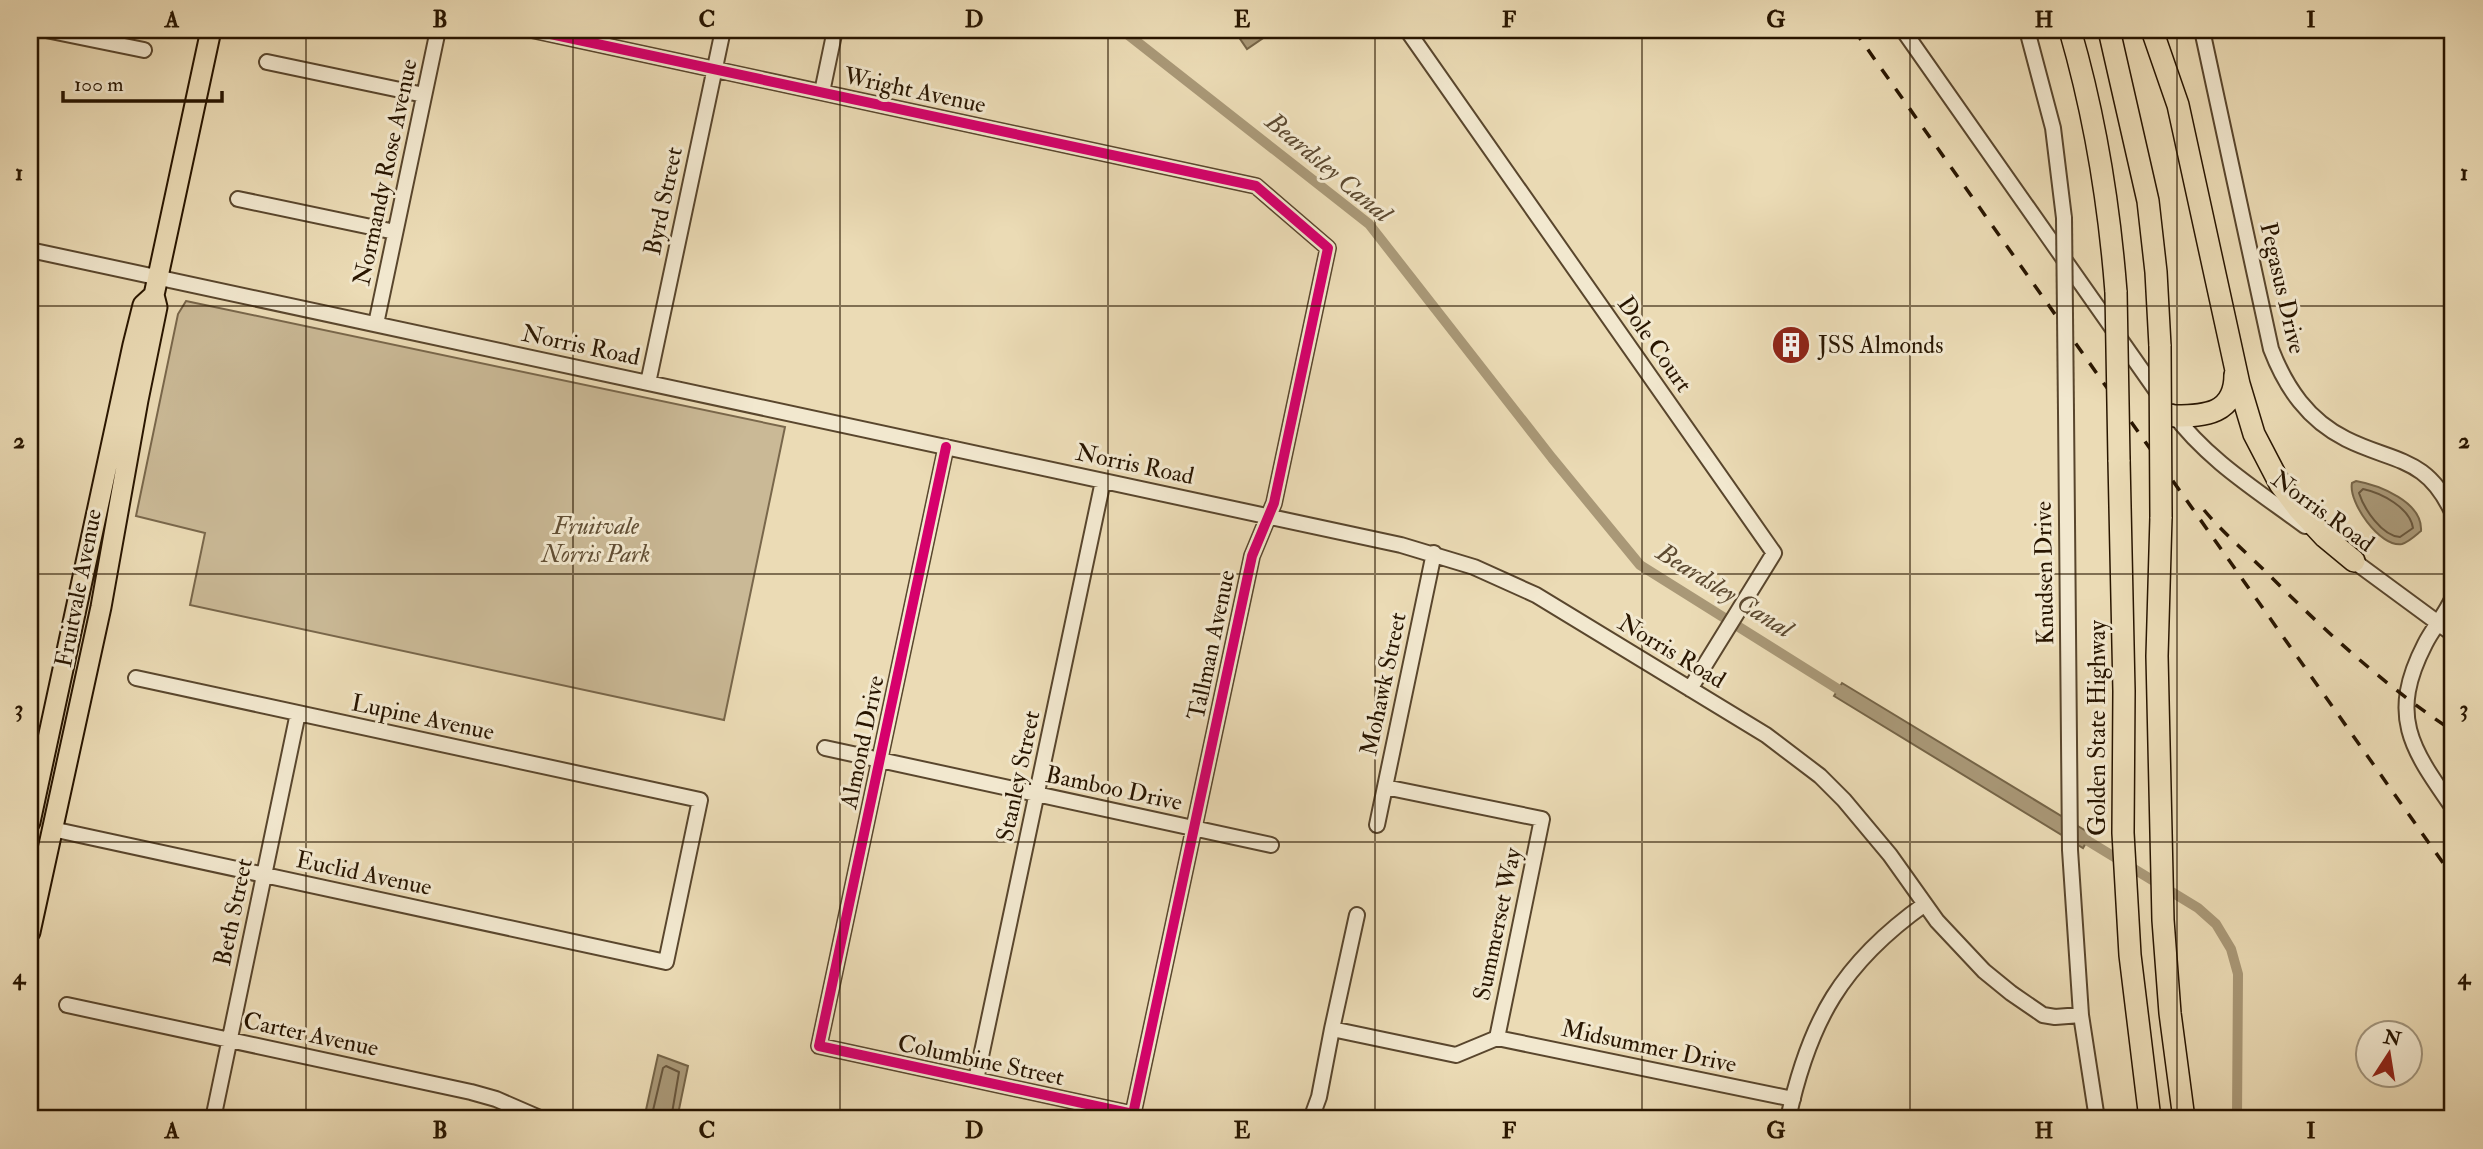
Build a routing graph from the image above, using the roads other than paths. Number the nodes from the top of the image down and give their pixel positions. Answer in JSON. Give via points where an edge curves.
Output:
{"nodes":[{"id":1,"x":46,"y":30,"type":"edge"},
{"id":2,"x":211,"y":30,"type":"edge"},
{"id":3,"x":438,"y":30,"type":"edge"},
{"id":4,"x":532,"y":30,"type":"edge"},
{"id":5,"x":723,"y":30,"type":"edge"},
{"id":6,"x":835,"y":30,"type":"edge"},
{"id":7,"x":1407,"y":30,"type":"edge"},
{"id":8,"x":1903,"y":30,"type":"edge"},
{"id":9,"x":2026,"y":30,"type":"edge"},
{"id":10,"x":2070,"y":30,"type":"edge"},
{"id":11,"x":2109,"y":30,"type":"edge"},
{"id":12,"x":2152,"y":30,"type":"edge"},
{"id":13,"x":2202,"y":30,"type":"edge"},
{"id":14,"x":144,"y":50,"type":"dead end"},
{"id":15,"x":267,"y":62,"type":"dead end"},
{"id":16,"x":715,"y":69,"type":"junction"},
{"id":17,"x":822,"y":92,"type":"junction"},
{"id":18,"x":424,"y":95,"type":"junction"},
{"id":19,"x":238,"y":199,"type":"dead end"},
{"id":20,"x":1282,"y":208,"type":"joint"},
{"id":21,"x":395,"y":232,"type":"junction"},
{"id":22,"x":30,"y":250,"type":"edge"},
{"id":23,"x":156,"y":286,"type":"junction"},
{"id":24,"x":376,"y":324,"type":"junction"},
{"id":25,"x":2235,"y":369,"type":"junction"},
{"id":26,"x":648,"y":383,"type":"junction"},
{"id":27,"x":2175,"y":416,"type":"junction"},
{"id":28,"x":946,"y":447,"type":"junction"},
{"id":29,"x":1103,"y":481,"type":"junction"},
{"id":30,"x":2453,"y":514,"type":"edge"},
{"id":31,"x":1270,"y":517,"type":"junction"},
{"id":32,"x":89,"y":546,"type":"junction"},
{"id":33,"x":111,"y":551,"type":"junction"},
{"id":34,"x":1434,"y":553,"type":"junction"},
{"id":35,"x":2354,"y":561,"type":"junction"},
{"id":36,"x":2453,"y":597,"type":"edge"},
{"id":37,"x":2439,"y":623,"type":"junction"},
{"id":38,"x":2453,"y":634,"type":"edge"},
{"id":39,"x":136,"y":678,"type":"dead end"},
{"id":40,"x":1690,"y":689,"type":"junction"},
{"id":41,"x":298,"y":713,"type":"junction"},
{"id":42,"x":825,"y":748,"type":"dead end"},
{"id":43,"x":880,"y":761,"type":"junction"},
{"id":44,"x":1385,"y":787,"type":"junction"},
{"id":45,"x":1037,"y":795,"type":"junction"},
{"id":46,"x":2453,"y":808,"type":"edge"},
{"id":47,"x":30,"y":822,"type":"edge"},
{"id":48,"x":1377,"y":825,"type":"dead end"},
{"id":49,"x":52,"y":829,"type":"junction"},
{"id":50,"x":1194,"y":829,"type":"junction"},
{"id":51,"x":1271,"y":845,"type":"dead end"},
{"id":52,"x":264,"y":875,"type":"junction"},
{"id":53,"x":1924,"y":904,"type":"junction"},
{"id":54,"x":32,"y":910,"type":"edge"},
{"id":55,"x":1357,"y":915,"type":"dead end"},
{"id":56,"x":30,"y":932,"type":"edge"},
{"id":57,"x":666,"y":962,"type":"joint"},
{"id":58,"x":67,"y":1004,"type":"dead end"},
{"id":59,"x":2081,"y":1015,"type":"junction"},
{"id":60,"x":1332,"y":1029,"type":"junction"},
{"id":61,"x":1497,"y":1038,"type":"junction"},
{"id":62,"x":229,"y":1040,"type":"junction"},
{"id":63,"x":820,"y":1046,"type":"joint"},
{"id":64,"x":976,"y":1080,"type":"junction"},
{"id":65,"x":1793,"y":1099,"type":"junction"},
{"id":66,"x":1133,"y":1114,"type":"joint"},
{"id":67,"x":213,"y":1119,"type":"edge"},
{"id":68,"x":542,"y":1119,"type":"edge"},
{"id":69,"x":1311,"y":1119,"type":"edge"},
{"id":70,"x":1788,"y":1119,"type":"edge"},
{"id":71,"x":2097,"y":1119,"type":"edge"},
{"id":72,"x":2150,"y":1119,"type":"edge"},
{"id":73,"x":2184,"y":1119,"type":"edge"}],
"edges":[{"from":1,"to":14,"type":"street"},
{"from":2,"to":23,"type":"main road","name":"Fruitvale Avenue"},
{"from":3,"to":18,"type":"street","name":"Normandy Rose Avenue"},
{"from":4,"to":16,"type":"street","name":"Wright Avenue"},
{"from":5,"to":16,"type":"street","name":"Byrd Street"},
{"from":6,"to":17,"type":"street"},
{"from":7,"to":40,"type":"street","name":"Dole Court","via":[[1774,553]]},
{"from":8,"to":27,"type":"street"},
{"from":9,"to":59,"type":"street","name":"Knudsen Drive","bridge":true,"via":[[2053,128],[2064,218],[2069,814]]},
{"from":10,"to":72,"type":"highway","name":"Golden State Highway","bridge":true,"via":[[2107,193],[2116,292],[2123,833],[2133,982]]},
{"from":11,"to":73,"type":"highway","bridge":true,"via":[[2148,201],[2156,272],[2163,920]]},
{"from":12,"to":25,"type":"highway","via":[[2178,105]]},
{"from":13,"to":30,"type":"street","name":"Pegasus Drive","via":[[2278,368],[2312,416],[2344,438],[2411,465],[2434,484]]},
{"from":15,"to":18,"type":"street"},
{"from":16,"to":17,"type":"street","name":"Wright Avenue"},
{"from":16,"to":26,"type":"street","name":"Byrd Street"},
{"from":17,"to":20,"type":"street","name":"Wright Avenue","via":[[1256,186]]},
{"from":18,"to":21,"type":"street","name":"Normandy Rose Avenue"},
{"from":19,"to":21,"type":"street"},
{"from":20,"to":31,"type":"street","name":"Tallman Avenue","via":[[1328,248]]},
{"from":21,"to":24,"type":"street","name":"Normandy Rose Avenue"},
{"from":22,"to":23,"type":"street","name":"Norris Road"},
{"from":23,"to":24,"type":"street","name":"Norris Road"},
{"from":23,"to":32,"type":"main road","name":"Fruitvale Avenue","via":[[143,305]]},
{"from":23,"to":33,"type":"main road","name":"Fruitvale Avenue","via":[[157,307]]},
{"from":24,"to":26,"type":"street","name":"Norris Road"},
{"from":25,"to":27,"type":"highway","via":[[2235,388],[2224,405],[2205,415]]},
{"from":25,"to":35,"type":"highway","via":[[2254,434],[2280,484],[2315,527]]},
{"from":26,"to":28,"type":"street","name":"Norris Road"},
{"from":27,"to":35,"type":"street","name":"Norris Road","via":[[2221,465]]},
{"from":28,"to":29,"type":"street","name":"Norris Road"},
{"from":28,"to":43,"type":"street","name":"Almond Drive"},
{"from":29,"to":31,"type":"street","name":"Norris Road"},
{"from":29,"to":45,"type":"street","name":"Stanley Street"},
{"from":31,"to":34,"type":"street","name":"Norris Road"},
{"from":31,"to":50,"type":"street","name":"Tallman Avenue","via":[[1252,556]]},
{"from":32,"to":33,"type":"main road"},
{"from":32,"to":47,"type":"main road","name":"Fruitvale Avenue"},
{"from":33,"to":49,"type":"main road","name":"Fruitvale Avenue"},
{"from":34,"to":40,"type":"street","name":"Norris Road","via":[[1536,595]]},
{"from":34,"to":44,"type":"street","name":"Mohawk Street"},
{"from":35,"to":37,"type":"street","name":"Norris Road"},
{"from":36,"to":37,"type":"street"},
{"from":37,"to":38,"type":"street","name":"Norris Road"},
{"from":37,"to":46,"type":"street","via":[[2411,677],[2405,717],[2414,747]]},
{"from":39,"to":41,"type":"street","name":"Lupine Avenue"},
{"from":40,"to":53,"type":"street","name":"Norris Road","via":[[1766,735],[1820,776],[1867,825]]},
{"from":41,"to":52,"type":"street","name":"Beth Street"},
{"from":41,"to":57,"type":"street","name":"Lupine Avenue","via":[[700,800]]},
{"from":42,"to":43,"type":"street","name":"Bamboo Drive"},
{"from":43,"to":45,"type":"street","name":"Bamboo Drive"},
{"from":43,"to":63,"type":"street","name":"Almond Drive"},
{"from":44,"to":48,"type":"street","name":"Mohawk Street"},
{"from":44,"to":61,"type":"street","name":"Summerset Way","via":[[1542,820]]},
{"from":45,"to":50,"type":"street","name":"Bamboo Drive"},
{"from":45,"to":64,"type":"street","name":"Stanley Street"},
{"from":49,"to":52,"type":"street","name":"Euclid Avenue"},
{"from":49,"to":54,"type":"main road","name":"Fruitvale Avenue"},
{"from":50,"to":51,"type":"street","name":"Bamboo Drive"},
{"from":50,"to":66,"type":"street","name":"Tallman Avenue"},
{"from":52,"to":57,"type":"street","name":"Euclid Avenue"},
{"from":52,"to":62,"type":"street","name":"Beth Street"},
{"from":53,"to":59,"type":"street","name":"Norris Road","via":[[1959,947],[2011,993],[2043,1014]]},
{"from":53,"to":65,"type":"street","via":[[1899,922],[1843,981],[1815,1029]]},
{"from":54,"to":56,"type":"main road","name":"Fruitvale Avenue"},
{"from":55,"to":60,"type":"street"},
{"from":58,"to":62,"type":"street","name":"Carter Avenue"},
{"from":59,"to":71,"type":"street","name":"Knudsen Drive"},
{"from":60,"to":61,"type":"street","via":[[1456,1055]]},
{"from":60,"to":69,"type":"street","via":[[1320,1097]]},
{"from":61,"to":65,"type":"street","name":"Midsummer Drive"},
{"from":62,"to":67,"type":"street","name":"Beth Street"},
{"from":62,"to":68,"type":"street","name":"Carter Avenue","via":[[471,1092]]},
{"from":63,"to":64,"type":"street","name":"Columbine Street"},
{"from":64,"to":66,"type":"street","name":"Columbine Street"},
{"from":65,"to":70,"type":"street"}]}
